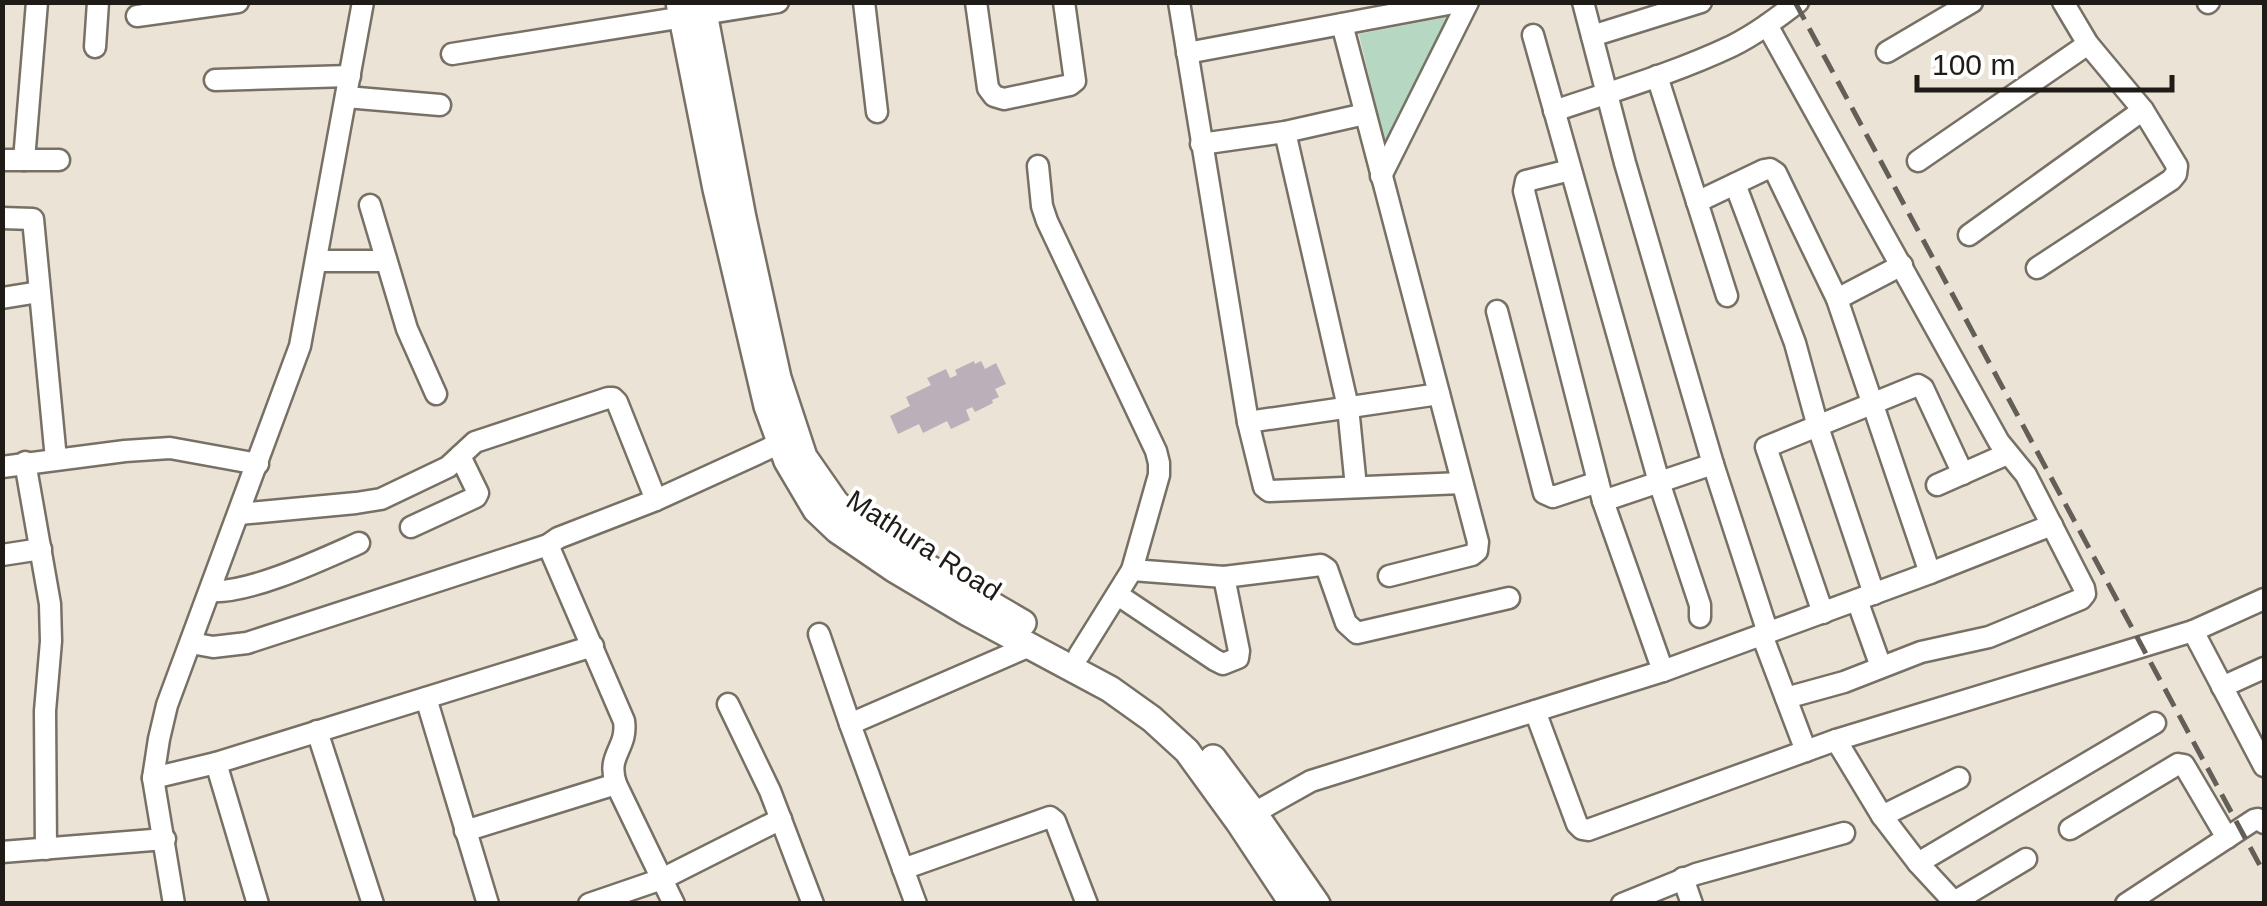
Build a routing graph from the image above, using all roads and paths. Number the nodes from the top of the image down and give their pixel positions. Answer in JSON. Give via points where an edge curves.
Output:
{"nodes":[{"id":1,"x":38,"y":2,"type":"edge"},
{"id":2,"x":98,"y":2,"type":"edge"},
{"id":3,"x":238,"y":2,"type":"edge"},
{"id":4,"x":363,"y":2,"type":"edge"},
{"id":5,"x":778,"y":2,"type":"edge"},
{"id":6,"x":864,"y":2,"type":"edge"},
{"id":7,"x":976,"y":2,"type":"edge"},
{"id":8,"x":1064,"y":2,"type":"edge"},
{"id":9,"x":1179,"y":2,"type":"edge"},
{"id":10,"x":1459,"y":2,"type":"edge"},
{"id":11,"x":1468,"y":2,"type":"edge"},
{"id":12,"x":1583,"y":2,"type":"edge"},
{"id":13,"x":1701,"y":2,"type":"edge"},
{"id":14,"x":1798,"y":2,"type":"edge"},
{"id":15,"x":1972,"y":2,"type":"edge"},
{"id":16,"x":2062,"y":2,"type":"edge"},
{"id":17,"x":1676,"y":6,"type":"edge"},
{"id":18,"x":692,"y":8,"type":"edge"},
{"id":19,"x":136,"y":16,"type":"dead end"},
{"id":20,"x":1342,"y":24,"type":"junction"},
{"id":21,"x":1767,"y":25,"type":"junction"},
{"id":22,"x":1533,"y":35,"type":"dead end"},
{"id":23,"x":1592,"y":36,"type":"junction"},
{"id":24,"x":2088,"y":44,"type":"junction"},
{"id":25,"x":95,"y":47,"type":"dead end"},
{"id":26,"x":1886,"y":52,"type":"dead end"},
{"id":27,"x":1187,"y":53,"type":"junction"},
{"id":28,"x":452,"y":54,"type":"dead end"},
{"id":29,"x":350,"y":76,"type":"junction"},
{"id":30,"x":1656,"y":76,"type":"junction"},
{"id":31,"x":214,"y":80,"type":"dead end"},
{"id":32,"x":1608,"y":93,"type":"junction"},
{"id":33,"x":346,"y":97,"type":"junction"},
{"id":34,"x":440,"y":106,"type":"dead end"},
{"id":35,"x":2143,"y":110,"type":"junction"},
{"id":36,"x":1554,"y":111,"type":"junction"},
{"id":37,"x":877,"y":112,"type":"dead end"},
{"id":38,"x":1365,"y":114,"type":"junction"},
{"id":39,"x":1285,"y":132,"type":"junction"},
{"id":40,"x":1201,"y":144,"type":"junction"},
{"id":41,"x":13,"y":160,"type":"edge"},
{"id":42,"x":59,"y":160,"type":"dead end"},
{"id":43,"x":1918,"y":160,"type":"dead end"},
{"id":44,"x":1038,"y":166,"type":"dead end"},
{"id":45,"x":1570,"y":170,"type":"junction"},
{"id":46,"x":1381,"y":176,"type":"junction"},
{"id":47,"x":1734,"y":184,"type":"junction"},
{"id":48,"x":1697,"y":202,"type":"junction"},
{"id":49,"x":370,"y":205,"type":"dead end"},
{"id":50,"x":2,"y":218,"type":"edge"},
{"id":51,"x":1969,"y":235,"type":"dead end"},
{"id":52,"x":317,"y":261,"type":"junction"},
{"id":53,"x":386,"y":261,"type":"junction"},
{"id":54,"x":1902,"y":266,"type":"junction"},
{"id":55,"x":2037,"y":268,"type":"dead end"},
{"id":56,"x":39,"y":292,"type":"junction"},
{"id":57,"x":1727,"y":296,"type":"dead end"},
{"id":58,"x":2,"y":298,"type":"edge"},
{"id":59,"x":1838,"y":299,"type":"junction"},
{"id":60,"x":1497,"y":310,"type":"dead end"},
{"id":61,"x":436,"y":394,"type":"dead end"},
{"id":62,"x":1438,"y":394,"type":"junction"},
{"id":63,"x":1873,"y":405,"type":"junction"},
{"id":64,"x":1348,"y":407,"type":"junction"},
{"id":65,"x":1248,"y":422,"type":"junction"},
{"id":66,"x":1818,"y":427,"type":"junction"},
{"id":67,"x":788,"y":440,"type":"junction"},
{"id":68,"x":2007,"y":454,"type":"junction"},
{"id":69,"x":460,"y":456,"type":"junction"},
{"id":70,"x":56,"y":459,"type":"junction"},
{"id":71,"x":25,"y":462,"type":"junction"},
{"id":72,"x":258,"y":464,"type":"junction"},
{"id":73,"x":1713,"y":464,"type":"junction"},
{"id":74,"x":2,"y":466,"type":"edge"},
{"id":75,"x":1963,"y":474,"type":"junction"},
{"id":76,"x":1462,"y":482,"type":"junction"},
{"id":77,"x":1659,"y":482,"type":"junction"},
{"id":78,"x":1937,"y":485,"type":"dead end"},
{"id":79,"x":1356,"y":487,"type":"junction"},
{"id":80,"x":1600,"y":492,"type":"junction"},
{"id":81,"x":656,"y":500,"type":"junction"},
{"id":82,"x":240,"y":514,"type":"junction"},
{"id":83,"x":2052,"y":525,"type":"junction"},
{"id":84,"x":411,"y":527,"type":"dead end"},
{"id":85,"x":360,"y":543,"type":"dead end"},
{"id":86,"x":548,"y":545,"type":"junction"},
{"id":87,"x":41,"y":549,"type":"junction"},
{"id":88,"x":2,"y":555,"type":"edge"},
{"id":89,"x":1132,"y":570,"type":"junction"},
{"id":90,"x":1930,"y":573,"type":"junction"},
{"id":91,"x":1389,"y":576,"type":"dead end"},
{"id":92,"x":1224,"y":577,"type":"junction"},
{"id":93,"x":211,"y":591,"type":"junction"},
{"id":94,"x":1118,"y":595,"type":"junction"},
{"id":95,"x":1866,"y":597,"type":"junction"},
{"id":96,"x":1509,"y":598,"type":"dead end"},
{"id":97,"x":2264,"y":599,"type":"edge"},
{"id":98,"x":1823,"y":613,"type":"junction"},
{"id":99,"x":1700,"y":617,"type":"dead end"},
{"id":100,"x":2193,"y":631,"type":"junction"},
{"id":101,"x":818,"y":634,"type":"dead end"},
{"id":102,"x":1764,"y":634,"type":"junction"},
{"id":103,"x":191,"y":643,"type":"junction"},
{"id":104,"x":593,"y":646,"type":"junction"},
{"id":105,"x":1032,"y":646,"type":"junction"},
{"id":106,"x":1079,"y":655,"type":"junction"},
{"id":107,"x":1881,"y":667,"type":"junction"},
{"id":108,"x":2264,"y":668,"type":"edge"},
{"id":109,"x":1664,"y":672,"type":"junction"},
{"id":110,"x":2222,"y":686,"type":"junction"},
{"id":111,"x":426,"y":698,"type":"junction"},
{"id":112,"x":1786,"y":698,"type":"junction"},
{"id":113,"x":728,"y":704,"type":"dead end"},
{"id":114,"x":1535,"y":711,"type":"junction"},
{"id":115,"x":2155,"y":723,"type":"dead end"},
{"id":116,"x":850,"y":724,"type":"junction"},
{"id":117,"x":317,"y":732,"type":"junction"},
{"id":118,"x":1836,"y":740,"type":"junction"},
{"id":119,"x":1806,"y":750,"type":"junction"},
{"id":120,"x":2262,"y":753,"type":"edge"},
{"id":121,"x":216,"y":762,"type":"junction"},
{"id":122,"x":154,"y":778,"type":"junction"},
{"id":123,"x":1959,"y":778,"type":"dead end"},
{"id":124,"x":616,"y":784,"type":"junction"},
{"id":125,"x":1254,"y":812,"type":"junction"},
{"id":126,"x":1882,"y":816,"type":"junction"},
{"id":127,"x":781,"y":819,"type":"junction"},
{"id":128,"x":2264,"y":823,"type":"edge"},
{"id":129,"x":2070,"y":829,"type":"dead end"},
{"id":130,"x":465,"y":831,"type":"junction"},
{"id":131,"x":1844,"y":833,"type":"dead end"},
{"id":132,"x":2228,"y":838,"type":"junction"},
{"id":133,"x":164,"y":839,"type":"junction"},
{"id":134,"x":46,"y":848,"type":"junction"},
{"id":135,"x":2,"y":852,"type":"edge"},
{"id":136,"x":2026,"y":859,"type":"dead end"},
{"id":137,"x":1918,"y":863,"type":"junction"},
{"id":138,"x":904,"y":869,"type":"junction"},
{"id":139,"x":1684,"y":878,"type":"junction"},
{"id":140,"x":662,"y":879,"type":"junction"},
{"id":141,"x":1955,"y":903,"type":"edge"},
{"id":142,"x":174,"y":904,"type":"edge"},
{"id":143,"x":258,"y":904,"type":"edge"},
{"id":144,"x":372,"y":904,"type":"edge"},
{"id":145,"x":488,"y":904,"type":"edge"},
{"id":146,"x":589,"y":904,"type":"edge"},
{"id":147,"x":674,"y":904,"type":"edge"},
{"id":148,"x":813,"y":904,"type":"edge"},
{"id":149,"x":916,"y":904,"type":"edge"},
{"id":150,"x":1087,"y":904,"type":"edge"},
{"id":151,"x":1293,"y":904,"type":"edge"},
{"id":152,"x":1317,"y":904,"type":"edge"},
{"id":153,"x":1622,"y":904,"type":"edge"},
{"id":154,"x":1692,"y":904,"type":"edge"},
{"id":155,"x":2126,"y":904,"type":"edge"}],
"edges":[{"from":1,"to":41,"type":"street"},
{"from":2,"to":25,"type":"street"},
{"from":3,"to":19,"type":"street"},
{"from":4,"to":29,"type":"street"},
{"from":5,"to":18,"type":"street"},
{"from":6,"to":37,"type":"street"},
{"from":7,"to":8,"type":"street","via":[[988,88],[1004,99],[1075,81]]},
{"from":9,"to":27,"type":"street"},
{"from":10,"to":20,"type":"street"},
{"from":11,"to":46,"type":"street"},
{"from":12,"to":23,"type":"street"},
{"from":13,"to":17,"type":"street"},
{"from":14,"to":21,"type":"street"},
{"from":15,"to":26,"type":"street"},
{"from":16,"to":24,"type":"street"},
{"from":17,"to":23,"type":"street"},
{"from":18,"to":28,"type":"street"},
{"from":18,"to":67,"type":"main road","name":"Mathura Road","via":[[704,131],[746,324],[767,406]]},
{"from":20,"to":27,"type":"street"},
{"from":20,"to":38,"type":"street"},
{"from":21,"to":30,"type":"street"},
{"from":21,"to":54,"type":"street"},
{"from":22,"to":36,"type":"street"},
{"from":23,"to":32,"type":"street"},
{"from":24,"to":35,"type":"street"},
{"from":24,"to":43,"type":"street"},
{"from":27,"to":40,"type":"street"},
{"from":29,"to":31,"type":"street"},
{"from":29,"to":33,"type":"street"},
{"from":30,"to":32,"type":"street"},
{"from":30,"to":48,"type":"street"},
{"from":32,"to":36,"type":"street"},
{"from":32,"to":73,"type":"street"},
{"from":33,"to":34,"type":"street"},
{"from":33,"to":52,"type":"street"},
{"from":35,"to":51,"type":"street"},
{"from":35,"to":55,"type":"street","via":[[2176,174]]},
{"from":36,"to":45,"type":"street"},
{"from":38,"to":39,"type":"street"},
{"from":38,"to":46,"type":"street"},
{"from":39,"to":40,"type":"street"},
{"from":39,"to":64,"type":"street"},
{"from":40,"to":65,"type":"street"},
{"from":41,"to":42,"type":"street"},
{"from":44,"to":89,"type":"street","via":[[1048,221],[1159,464]]},
{"from":45,"to":77,"type":"street"},
{"from":45,"to":80,"type":"street","via":[[1526,181],[1524,191]]},
{"from":46,"to":62,"type":"street"},
{"from":47,"to":48,"type":"street"},
{"from":47,"to":59,"type":"street","via":[[1764,170],[1776,172]]},
{"from":47,"to":66,"type":"street","via":[[1795,342]]},
{"from":48,"to":57,"type":"street"},
{"from":49,"to":53,"type":"street"},
{"from":50,"to":56,"type":"street","via":[[33,219]]},
{"from":52,"to":53,"type":"street"},
{"from":52,"to":72,"type":"street","via":[[300,346]]},
{"from":53,"to":61,"type":"street"},
{"from":54,"to":59,"type":"street"},
{"from":54,"to":68,"type":"street"},
{"from":56,"to":58,"type":"street"},
{"from":56,"to":70,"type":"street"},
{"from":59,"to":63,"type":"street"},
{"from":60,"to":80,"type":"street","via":[[1544,493]]},
{"from":62,"to":64,"type":"street"},
{"from":62,"to":76,"type":"street"},
{"from":63,"to":66,"type":"street"},
{"from":63,"to":75,"type":"street","via":[[1923,388]]},
{"from":63,"to":90,"type":"street"},
{"from":64,"to":65,"type":"street"},
{"from":64,"to":79,"type":"street"},
{"from":65,"to":79,"type":"street","via":[[1268,490]]},
{"from":66,"to":95,"type":"street"},
{"from":66,"to":98,"type":"street","via":[[1766,447]]},
{"from":67,"to":81,"type":"street"},
{"from":67,"to":105,"type":"main road","name":"Mathura Road","via":[[806,494],[837,530]]},
{"from":67,"to":106,"type":"main road","name":"Mathura Road","via":[[836,503],[874,536]]},
{"from":68,"to":75,"type":"street"},
{"from":68,"to":83,"type":"street"},
{"from":69,"to":81,"type":"street","via":[[475,442],[613,398]]},
{"from":69,"to":82,"type":"street","via":[[380,499]]},
{"from":69,"to":84,"type":"street","via":[[476,496]]},
{"from":70,"to":71,"type":"street"},
{"from":70,"to":72,"type":"street","via":[[170,448]]},
{"from":71,"to":74,"type":"street"},
{"from":71,"to":87,"type":"street"},
{"from":72,"to":82,"type":"street"},
{"from":73,"to":77,"type":"street"},
{"from":73,"to":102,"type":"street"},
{"from":75,"to":78,"type":"street"},
{"from":76,"to":79,"type":"street"},
{"from":76,"to":91,"type":"street","via":[[1478,551]]},
{"from":77,"to":80,"type":"street"},
{"from":77,"to":99,"type":"street"},
{"from":80,"to":109,"type":"street"},
{"from":81,"to":86,"type":"street"},
{"from":82,"to":93,"type":"street"},
{"from":83,"to":90,"type":"street"},
{"from":83,"to":107,"type":"street","via":[[2084,588],[2081,599],[1989,637]]},
{"from":85,"to":93,"type":"street","via":[[240,589]]},
{"from":86,"to":103,"type":"street","via":[[247,643]]},
{"from":86,"to":104,"type":"street"},
{"from":87,"to":88,"type":"street"},
{"from":87,"to":134,"type":"street","via":[[51,641]]},
{"from":89,"to":92,"type":"street"},
{"from":89,"to":94,"type":"street"},
{"from":90,"to":95,"type":"street"},
{"from":92,"to":94,"type":"street","via":[[1240,652],[1223,664]]},
{"from":92,"to":96,"type":"street","via":[[1322,565],[1346,623],[1357,633]]},
{"from":93,"to":103,"type":"street"},
{"from":94,"to":106,"type":"street"},
{"from":95,"to":98,"type":"street"},
{"from":95,"to":107,"type":"street"},
{"from":97,"to":100,"type":"street"},
{"from":98,"to":102,"type":"street"},
{"from":100,"to":110,"type":"street"},
{"from":100,"to":118,"type":"street"},
{"from":101,"to":116,"type":"street"},
{"from":102,"to":109,"type":"street"},
{"from":102,"to":112,"type":"street"},
{"from":103,"to":122,"type":"street","via":[[168,705]]},
{"from":104,"to":111,"type":"street"},
{"from":104,"to":124,"type":"street","via":[[626,730],[612,762]]},
{"from":105,"to":116,"type":"street"},
{"from":105,"to":151,"type":"main road","name":"Mathura Road","via":[[1110,689],[1187,751]]},
{"from":106,"to":125,"type":"main road","name":"Mathura Road","via":[[1159,708],[1208,752]]},
{"from":107,"to":112,"type":"street"},
{"from":108,"to":110,"type":"street"},
{"from":109,"to":114,"type":"street"},
{"from":110,"to":120,"type":"street"},
{"from":111,"to":117,"type":"street"},
{"from":111,"to":130,"type":"street"},
{"from":112,"to":119,"type":"street"},
{"from":113,"to":127,"type":"street"},
{"from":114,"to":119,"type":"street","via":[[1582,830]]},
{"from":114,"to":125,"type":"street","via":[[1311,781]]},
{"from":115,"to":137,"type":"street"},
{"from":116,"to":138,"type":"street"},
{"from":117,"to":121,"type":"street"},
{"from":117,"to":144,"type":"street"},
{"from":118,"to":119,"type":"street"},
{"from":118,"to":126,"type":"street"},
{"from":121,"to":122,"type":"street"},
{"from":121,"to":143,"type":"street"},
{"from":122,"to":133,"type":"street"},
{"from":123,"to":126,"type":"street"},
{"from":124,"to":130,"type":"street"},
{"from":124,"to":140,"type":"street"},
{"from":125,"to":152,"type":"main road","name":"Mathura Road"},
{"from":126,"to":137,"type":"street"},
{"from":127,"to":140,"type":"street"},
{"from":127,"to":148,"type":"street"},
{"from":128,"to":132,"type":"street","via":[[2254,820]]},
{"from":129,"to":132,"type":"street","via":[[2184,764]]},
{"from":130,"to":145,"type":"street"},
{"from":131,"to":139,"type":"street"},
{"from":132,"to":155,"type":"street"},
{"from":133,"to":134,"type":"street"},
{"from":133,"to":142,"type":"street"},
{"from":134,"to":135,"type":"street"},
{"from":136,"to":141,"type":"street"},
{"from":137,"to":141,"type":"street"},
{"from":138,"to":149,"type":"street"},
{"from":138,"to":150,"type":"street","via":[[1050,817]]},
{"from":139,"to":153,"type":"street"},
{"from":139,"to":154,"type":"street"},
{"from":140,"to":146,"type":"street"},
{"from":140,"to":147,"type":"street"}]}
